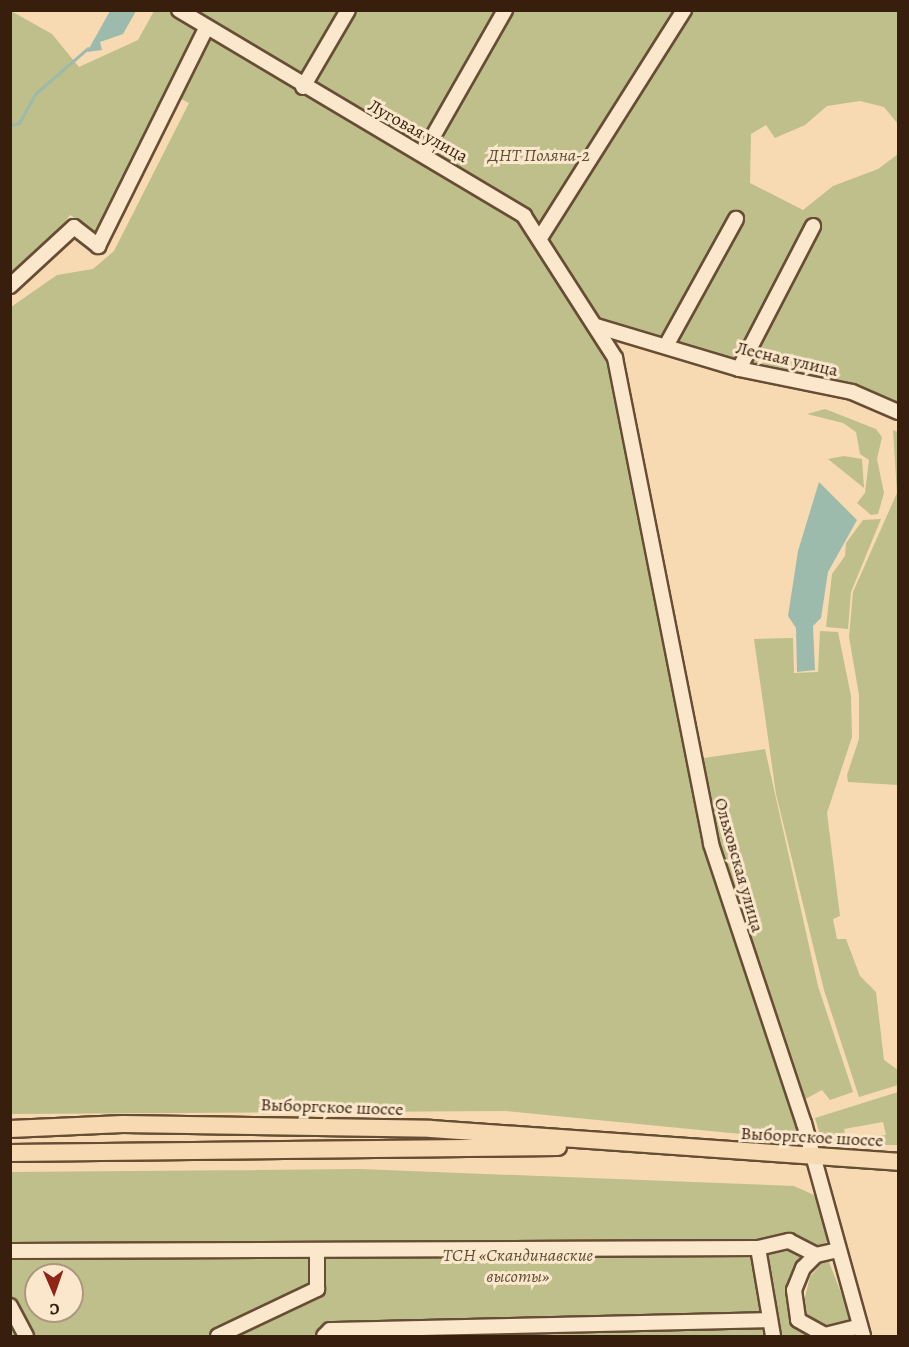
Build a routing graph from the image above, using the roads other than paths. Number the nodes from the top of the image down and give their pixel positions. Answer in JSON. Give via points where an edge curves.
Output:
{"nodes":[{"id":1,"x":180,"y":10,"type":"edge"},
{"id":2,"x":348,"y":10,"type":"edge"},
{"id":3,"x":505,"y":10,"type":"edge"},
{"id":4,"x":684,"y":10,"type":"edge"},
{"id":5,"x":206,"y":28,"type":"junction"},
{"id":6,"x":303,"y":87,"type":"junction"},
{"id":7,"x":423,"y":154,"type":"junction"},
{"id":8,"x":736,"y":219,"type":"dead end"},
{"id":9,"x":813,"y":226,"type":"dead end"},
{"id":10,"x":540,"y":238,"type":"junction"},
{"id":11,"x":10,"y":286,"type":"edge"},
{"id":12,"x":596,"y":326,"type":"junction"},
{"id":13,"x":667,"y":344,"type":"junction"},
{"id":14,"x":739,"y":369,"type":"junction"},
{"id":15,"x":898,"y":412,"type":"edge"},
{"id":16,"x":10,"y":1129,"type":"edge"},
{"id":17,"x":652,"y":1147,"type":"junction"},
{"id":18,"x":10,"y":1153,"type":"edge"},
{"id":19,"x":814,"y":1157,"type":"junction"},
{"id":20,"x":898,"y":1162,"type":"edge"},
{"id":21,"x":758,"y":1248,"type":"junction"},
{"id":22,"x":838,"y":1250,"type":"junction"},
{"id":23,"x":10,"y":1251,"type":"edge"},
{"id":24,"x":317,"y":1253,"type":"junction"},
{"id":25,"x":816,"y":1254,"type":"junction"},
{"id":26,"x":10,"y":1306,"type":"edge"},
{"id":27,"x":767,"y":1320,"type":"junction"},
{"id":28,"x":861,"y":1331,"type":"edge"},
{"id":29,"x":26,"y":1336,"type":"edge"},
{"id":30,"x":218,"y":1336,"type":"edge"},
{"id":31,"x":324,"y":1336,"type":"edge"},
{"id":32,"x":773,"y":1336,"type":"edge"}],
"edges":[{"from":1,"to":5,"type":"street","name":"Луговая улица"},
{"from":2,"to":6,"type":"street"},
{"from":3,"to":7,"type":"street"},
{"from":4,"to":10,"type":"street"},
{"from":5,"to":6,"type":"street","name":"Луговая улица"},
{"from":5,"to":11,"type":"street","via":[[98,246],[74,227]]},
{"from":6,"to":7,"type":"street","name":"Луговая улица"},
{"from":7,"to":10,"type":"street","name":"Луговая улица","via":[[499,197]]},
{"from":8,"to":13,"type":"street"},
{"from":9,"to":14,"type":"street"},
{"from":10,"to":12,"type":"street","name":"Луговая улица"},
{"from":12,"to":13,"type":"street","name":"Лесная улица"},
{"from":12,"to":19,"type":"street","name":"Ольховская улица","via":[[619,366],[628,404],[711,844]]},
{"from":13,"to":14,"type":"street","name":"Лесная улица"},
{"from":14,"to":15,"type":"street","name":"Лесная улица","via":[[852,392]]},
{"from":16,"to":17,"type":"main road","name":"Выборгское шоссе","via":[[276,1125],[538,1135]]},
{"from":17,"to":18,"type":"main road","name":"Выборгское шоссе","via":[[121,1147]]},
{"from":17,"to":19,"type":"main road","name":"Выборгское шоссе"},
{"from":19,"to":20,"type":"main road","name":"Выборгское шоссе"},
{"from":19,"to":22,"type":"street","name":"Ольховская улица"},
{"from":21,"to":24,"type":"street"},
{"from":21,"to":25,"type":"street","via":[[789,1241]]},
{"from":21,"to":27,"type":"street"},
{"from":22,"to":25,"type":"street"},
{"from":22,"to":28,"type":"street","name":"Ольховская улица"},
{"from":23,"to":24,"type":"street"},
{"from":24,"to":30,"type":"street","via":[[317,1289]]},
{"from":25,"to":28,"type":"street","via":[[797,1279],[798,1320],[825,1335]]},
{"from":26,"to":29,"type":"street"},
{"from":27,"to":31,"type":"street","via":[[330,1330]]},
{"from":27,"to":32,"type":"street"}]}
